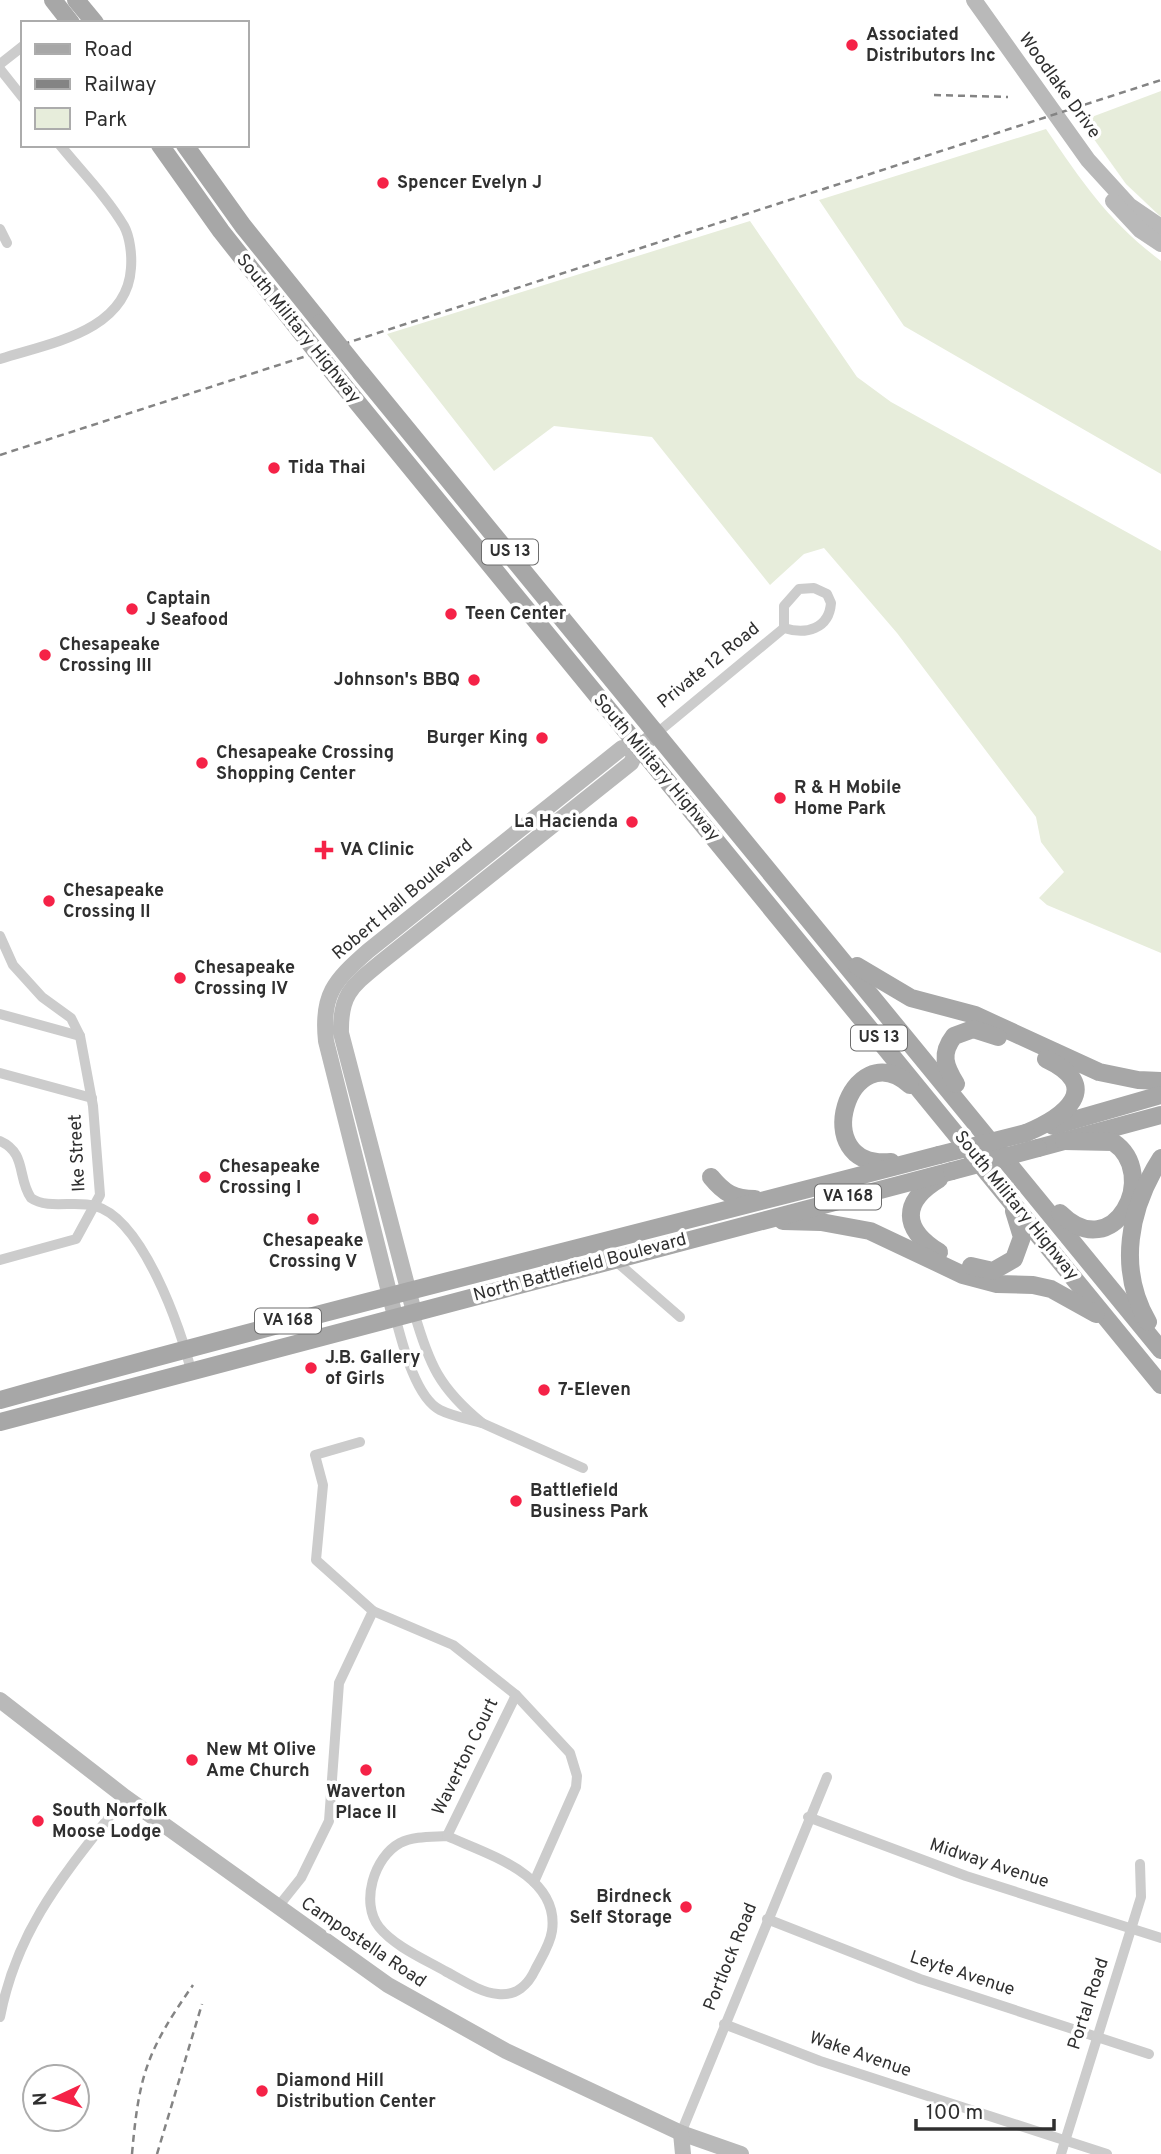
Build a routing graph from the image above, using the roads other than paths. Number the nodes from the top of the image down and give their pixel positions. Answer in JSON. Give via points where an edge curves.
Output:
{"nodes":[{"id":1,"x":53,"y":0,"type":"edge"},
{"id":2,"x":974,"y":0,"type":"edge"},
{"id":3,"x":66,"y":15,"type":"edge"},
{"id":4,"x":88,"y":21,"type":"edge"},
{"id":5,"x":21,"y":48,"type":"edge"},
{"id":6,"x":0,"y":66,"type":"edge"},
{"id":7,"x":21,"y":95,"type":"edge"},
{"id":8,"x":62,"y":147,"type":"edge"},
{"id":9,"x":161,"y":147,"type":"edge"},
{"id":10,"x":186,"y":147,"type":"edge"},
{"id":11,"x":1088,"y":160,"type":"junction"},
{"id":12,"x":1161,"y":227,"type":"edge"},
{"id":13,"x":0,"y":229,"type":"edge"},
{"id":14,"x":7,"y":243,"type":"dead end"},
{"id":15,"x":1161,"y":244,"type":"edge"},
{"id":16,"x":0,"y":359,"type":"edge"},
{"id":17,"x":784,"y":628,"type":"junction"},
{"id":18,"x":657,"y":733,"type":"junction"},
{"id":19,"x":638,"y":748,"type":"junction"},
{"id":20,"x":0,"y":936,"type":"edge"},
{"id":21,"x":834,"y":947,"type":"junction"},
{"id":22,"x":326,"y":1001,"type":"junction"},
{"id":23,"x":0,"y":1014,"type":"edge"},
{"id":24,"x":80,"y":1036,"type":"junction"},
{"id":25,"x":347,"y":1057,"type":"junction"},
{"id":26,"x":0,"y":1073,"type":"edge"},
{"id":27,"x":1161,"y":1081,"type":"edge"},
{"id":28,"x":1161,"y":1096,"type":"edge"},
{"id":29,"x":92,"y":1098,"type":"junction"},
{"id":30,"x":1161,"y":1115,"type":"edge"},
{"id":31,"x":983,"y":1129,"type":"junction"},
{"id":32,"x":1026,"y":1133,"type":"junction"},
{"id":33,"x":959,"y":1135,"type":"junction"},
{"id":34,"x":0,"y":1141,"type":"edge"},
{"id":35,"x":1064,"y":1141,"type":"junction"},
{"id":36,"x":939,"y":1155,"type":"junction"},
{"id":37,"x":1161,"y":1158,"type":"edge"},
{"id":38,"x":1016,"y":1170,"type":"junction"},
{"id":39,"x":953,"y":1171,"type":"junction"},
{"id":40,"x":992,"y":1176,"type":"junction"},
{"id":41,"x":776,"y":1198,"type":"junction"},
{"id":42,"x":95,"y":1206,"type":"junction"},
{"id":43,"x":692,"y":1220,"type":"junction"},
{"id":44,"x":745,"y":1224,"type":"junction"},
{"id":45,"x":595,"y":1243,"type":"junction"},
{"id":46,"x":613,"y":1258,"type":"junction"},
{"id":47,"x":0,"y":1261,"type":"edge"},
{"id":48,"x":409,"y":1289,"type":"junction"},
{"id":49,"x":390,"y":1294,"type":"junction"},
{"id":50,"x":414,"y":1312,"type":"junction"},
{"id":51,"x":395,"y":1316,"type":"junction"},
{"id":52,"x":680,"y":1317,"type":"dead end"},
{"id":53,"x":1113,"y":1326,"type":"junction"},
{"id":54,"x":1161,"y":1343,"type":"edge"},
{"id":55,"x":186,"y":1348,"type":"junction"},
{"id":56,"x":1161,"y":1350,"type":"edge"},
{"id":57,"x":191,"y":1371,"type":"junction"},
{"id":58,"x":1161,"y":1385,"type":"edge"},
{"id":59,"x":0,"y":1400,"type":"edge"},
{"id":60,"x":0,"y":1422,"type":"edge"},
{"id":61,"x":482,"y":1423,"type":"junction"},
{"id":62,"x":360,"y":1442,"type":"dead end"},
{"id":63,"x":583,"y":1468,"type":"dead end"},
{"id":64,"x":373,"y":1611,"type":"junction"},
{"id":65,"x":516,"y":1695,"type":"junction"},
{"id":66,"x":0,"y":1700,"type":"edge"},
{"id":67,"x":827,"y":1777,"type":"dead end"},
{"id":68,"x":125,"y":1797,"type":"junction"},
{"id":69,"x":808,"y":1817,"type":"junction"},
{"id":70,"x":447,"y":1836,"type":"junction"},
{"id":71,"x":1140,"y":1864,"type":"dead end"},
{"id":72,"x":534,"y":1882,"type":"junction"},
{"id":73,"x":277,"y":1908,"type":"junction"},
{"id":74,"x":767,"y":1919,"type":"junction"},
{"id":75,"x":1132,"y":1928,"type":"junction"},
{"id":76,"x":1161,"y":1938,"type":"edge"},
{"id":77,"x":0,"y":2017,"type":"edge"},
{"id":78,"x":724,"y":2024,"type":"junction"},
{"id":79,"x":1097,"y":2036,"type":"junction"},
{"id":80,"x":1149,"y":2054,"type":"dead end"},
{"id":81,"x":681,"y":2133,"type":"junction"},
{"id":82,"x":1065,"y":2141,"type":"junction"},
{"id":83,"x":723,"y":2148,"type":"junction"},
{"id":84,"x":683,"y":2154,"type":"edge"},
{"id":85,"x":701,"y":2154,"type":"edge"},
{"id":86,"x":741,"y":2154,"type":"edge"},
{"id":87,"x":1061,"y":2154,"type":"edge"},
{"id":88,"x":1107,"y":2154,"type":"edge"}],
"edges":[{"from":1,"to":3,"type":"main road"},
{"from":2,"to":11,"type":"street","name":"Woodlake Drive"},
{"from":3,"to":4,"type":"main road"},
{"from":5,"to":6,"type":"street"},
{"from":6,"to":7,"type":"street"},
{"from":8,"to":16,"type":"street","via":[[125,227],[130,278],[122,300],[108,317],[85,331]]},
{"from":9,"to":19,"type":"main road","name":"South Military Highway","number":"US 13","bridge":true,"via":[[220,232]]},
{"from":10,"to":18,"type":"main road","name":"South Military Highway","number":"US 13","bridge":true,"via":[[243,226],[361,373]]},
{"from":11,"to":12,"type":"street","name":"Woodlake Drive","via":[[1129,205]]},
{"from":11,"to":15,"type":"street","name":"Woodlake Drive","via":[[1119,209]]},
{"from":13,"to":14,"type":"street"},
{"from":17,"to":17,"type":"street","name":"Private 12 Road","via":[[812,631],[825,621],[831,603],[827,594],[814,588],[799,589],[783,606]]},
{"from":17,"to":18,"type":"street","name":"Private 12 Road"},
{"from":18,"to":19,"type":"street","name":"Robert Hall Boulevard"},
{"from":18,"to":21,"type":"main road","name":"South Military Highway","number":"US 13"},
{"from":19,"to":22,"type":"street","name":"Robert Hall Boulevard","via":[[622,748],[368,951],[345,972]]},
{"from":19,"to":25,"type":"street","name":"Robert Hall Boulevard","via":[[631,763],[354,985],[341,1012]]},
{"from":19,"to":33,"type":"main road","name":"South Military Highway","number":"US 13"},
{"from":20,"to":24,"type":"street","name":"Ike Street","via":[[13,965],[42,997],[71,1018]]},
{"from":21,"to":27,"type":"main road","via":[[883,984],[911,998],[985,1019],[1099,1072]]},
{"from":21,"to":31,"type":"main road","name":"South Military Highway","number":"US 13"},
{"from":22,"to":25,"type":"street","via":[[335,1040]]},
{"from":22,"to":49,"type":"street","via":[[326,1041]]},
{"from":23,"to":24,"type":"street"},
{"from":24,"to":29,"type":"street","name":"Ike Street"},
{"from":25,"to":48,"type":"street","name":"Robert Hall Boulevard"},
{"from":26,"to":29,"type":"street","name":"Ike Street"},
{"from":28,"to":32,"type":"main road","name":"North Battlefield Boulevard","number":"VA 168"},
{"from":29,"to":42,"type":"street","name":"Ike Street","via":[[100,1195]]},
{"from":30,"to":35,"type":"main road","name":"North Battlefield Boulevard","number":"VA 168"},
{"from":31,"to":32,"type":"main road","via":[[945,1065],[944,1054],[954,1036],[973,1028],[1059,1065],[1072,1078],[1074,1096],[1063,1114]]},
{"from":31,"to":38,"type":"main road","name":"South Military Highway","number":"US 13"},
{"from":32,"to":36,"type":"main road","name":"North Battlefield Boulevard","number":"VA 168","bridge":true},
{"from":33,"to":36,"type":"main road","via":[[899,1076],[881,1072],[859,1081],[847,1103],[844,1128],[851,1150],[880,1163]]},
{"from":33,"to":40,"type":"main road","name":"South Military Highway","number":"US 13"},
{"from":34,"to":42,"type":"street","name":"Ike Street","via":[[15,1151],[27,1193],[36,1201]]},
{"from":35,"to":38,"type":"main road","via":[[1114,1142],[1130,1157],[1134,1179],[1130,1197],[1124,1214],[1108,1228],[1087,1230],[1066,1219]]},
{"from":35,"to":39,"type":"main road","name":"North Battlefield Boulevard","number":"VA 168","bridge":true},
{"from":36,"to":41,"type":"main road","name":"North Battlefield Boulevard","number":"VA 168"},
{"from":37,"to":54,"type":"main road","via":[[1140,1201],[1129,1255],[1142,1312]]},
{"from":38,"to":56,"type":"main road","name":"South Military Highway","number":"US 13"},
{"from":39,"to":40,"type":"main road","via":[[919,1192],[911,1222],[921,1240],[981,1270],[1004,1267],[1020,1249],[1022,1237],[1013,1208]]},
{"from":39,"to":44,"type":"main road","name":"North Battlefield Boulevard","number":"VA 168"},
{"from":40,"to":53,"type":"main road","name":"South Military Highway","number":"US 13"},
{"from":41,"to":43,"type":"main road","name":"North Battlefield Boulevard","number":"VA 168"},
{"from":41,"to":43,"type":"main road","via":[[735,1197],[722,1191],[712,1177],[705,1206]]},
{"from":42,"to":47,"type":"street","name":"Ike Street","via":[[72,1241]]},
{"from":42,"to":55,"type":"street","via":[[107,1211],[144,1251]]},
{"from":43,"to":45,"type":"main road","name":"North Battlefield Boulevard","number":"VA 168"},
{"from":44,"to":46,"type":"main road","name":"North Battlefield Boulevard","number":"VA 168"},
{"from":44,"to":53,"type":"main road","via":[[821,1222],[870,1231],[979,1281],[1051,1289],[1069,1296]]},
{"from":45,"to":46,"type":"street"},
{"from":45,"to":48,"type":"main road","name":"North Battlefield Boulevard","number":"VA 168"},
{"from":46,"to":50,"type":"main road","name":"North Battlefield Boulevard","number":"VA 168"},
{"from":46,"to":52,"type":"street"},
{"from":48,"to":49,"type":"main road","name":"North Battlefield Boulevard","number":"VA 168"},
{"from":48,"to":50,"type":"street","name":"Robert Hall Boulevard"},
{"from":49,"to":51,"type":"street"},
{"from":49,"to":55,"type":"main road","name":"North Battlefield Boulevard","number":"VA 168"},
{"from":50,"to":51,"type":"main road","name":"North Battlefield Boulevard","number":"VA 168"},
{"from":50,"to":61,"type":"street","via":[[437,1378],[454,1400]]},
{"from":51,"to":57,"type":"main road","name":"North Battlefield Boulevard","number":"VA 168"},
{"from":51,"to":61,"type":"street","via":[[427,1398],[438,1409]]},
{"from":53,"to":58,"type":"main road","name":"South Military Highway","number":"US 13"},
{"from":55,"to":57,"type":"street"},
{"from":55,"to":59,"type":"main road","name":"North Battlefield Boulevard","number":"VA 168"},
{"from":57,"to":60,"type":"main road","name":"North Battlefield Boulevard","number":"VA 168"},
{"from":61,"to":63,"type":"street"},
{"from":62,"to":64,"type":"street","via":[[315,1455],[323,1485],[316,1560]]},
{"from":64,"to":65,"type":"street","via":[[453,1645]]},
{"from":64,"to":73,"type":"street","via":[[339,1683],[329,1821],[301,1878]]},
{"from":65,"to":70,"type":"street","name":"Waverton Court"},
{"from":65,"to":72,"type":"street","via":[[570,1753],[577,1776],[572,1799]]},
{"from":66,"to":68,"type":"street","name":"Campostella Road"},
{"from":67,"to":69,"type":"street","name":"Portlock Road"},
{"from":68,"to":73,"type":"street","name":"Campostella Road"},
{"from":68,"to":77,"type":"street","via":[[60,1880],[23,1939]]},
{"from":69,"to":74,"type":"street","name":"Portlock Road"},
{"from":69,"to":75,"type":"street","name":"Midway Avenue","via":[[966,1876]]},
{"from":70,"to":72,"type":"street","via":[[499,1859]]},
{"from":70,"to":72,"type":"street","via":[[398,1844],[383,1860],[369,1898],[377,1924],[386,1934],[460,1979],[501,1995],[530,1980],[552,1928],[547,1896]]},
{"from":71,"to":75,"type":"street","name":"Portal Road","via":[[1141,1897]]},
{"from":73,"to":81,"type":"street","name":"Campostella Road","via":[[446,2020]]},
{"from":74,"to":78,"type":"street","name":"Portlock Road"},
{"from":74,"to":79,"type":"street","name":"Leyte Avenue","via":[[920,1979]]},
{"from":75,"to":76,"type":"street","name":"Midway Avenue"},
{"from":75,"to":79,"type":"street","name":"Portal Road"},
{"from":78,"to":81,"type":"street","name":"Portlock Road"},
{"from":78,"to":82,"type":"street","name":"Wake Avenue","via":[[820,2061]]},
{"from":79,"to":80,"type":"street","name":"Leyte Avenue"},
{"from":79,"to":82,"type":"street","name":"Portal Road"},
{"from":81,"to":83,"type":"street","name":"Campostella Road"},
{"from":81,"to":84,"type":"street","name":"Portlock Road"},
{"from":82,"to":87,"type":"street","name":"Portal Road"},
{"from":82,"to":88,"type":"street","name":"Wake Avenue"},
{"from":83,"to":85,"type":"street"},
{"from":83,"to":86,"type":"street","name":"Campostella Road"}]}
